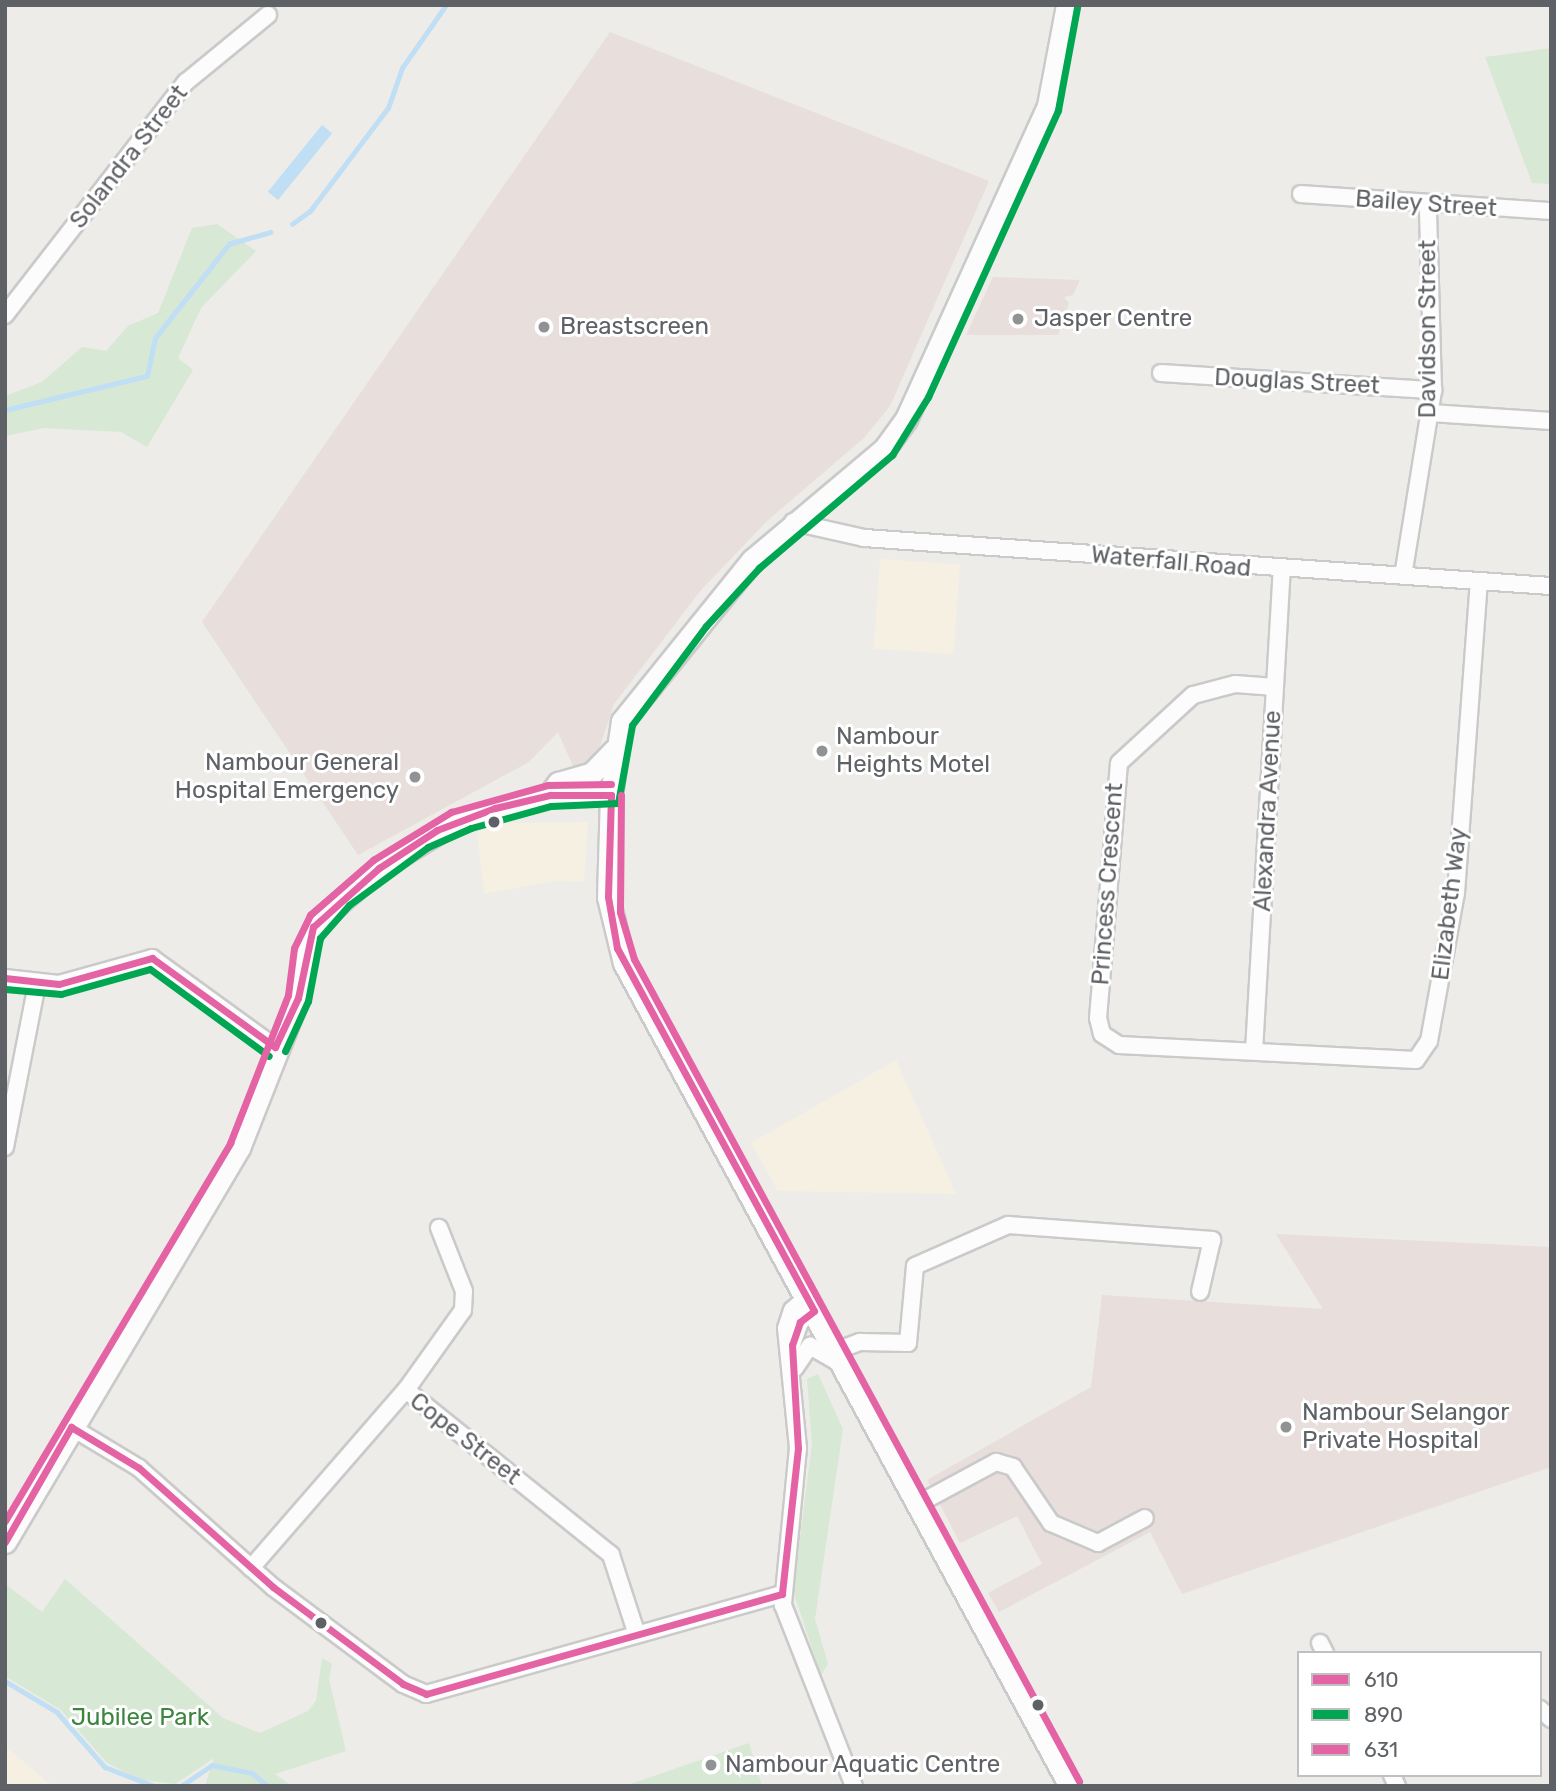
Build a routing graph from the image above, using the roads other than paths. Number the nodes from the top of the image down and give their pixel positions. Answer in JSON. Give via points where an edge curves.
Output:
{"nodes":[{"id":1,"x":1067,"y":5,"type":"edge"},
{"id":2,"x":268,"y":15,"type":"dead end"},
{"id":3,"x":1301,"y":194,"type":"dead end"},
{"id":4,"x":1428,"y":206,"type":"junction"},
{"id":5,"x":1551,"y":211,"type":"edge"},
{"id":6,"x":5,"y":314,"type":"edge"},
{"id":7,"x":1161,"y":373,"type":"dead end"},
{"id":8,"x":1433,"y":390,"type":"junction"},
{"id":9,"x":1432,"y":413,"type":"junction"},
{"id":10,"x":1551,"y":421,"type":"edge"},
{"id":11,"x":793,"y":522,"type":"junction"},
{"id":12,"x":1282,"y":571,"type":"junction"},
{"id":13,"x":1403,"y":576,"type":"junction"},
{"id":14,"x":1479,"y":582,"type":"junction"},
{"id":15,"x":1551,"y":586,"type":"edge"},
{"id":16,"x":1275,"y":687,"type":"junction"},
{"id":17,"x":614,"y":750,"type":"junction"},
{"id":18,"x":550,"y":795,"type":"junction"},
{"id":19,"x":611,"y":795,"type":"junction"},
{"id":20,"x":5,"y":978,"type":"edge"},
{"id":21,"x":37,"y":984,"type":"junction"},
{"id":22,"x":275,"y":1047,"type":"junction"},
{"id":23,"x":1254,"y":1051,"type":"junction"},
{"id":24,"x":5,"y":1147,"type":"edge"},
{"id":25,"x":439,"y":1228,"type":"dead end"},
{"id":26,"x":1200,"y":1292,"type":"dead end"},
{"id":27,"x":810,"y":1305,"type":"junction"},
{"id":28,"x":841,"y":1360,"type":"junction"},
{"id":29,"x":794,"y":1369,"type":"junction"},
{"id":30,"x":406,"y":1390,"type":"junction"},
{"id":31,"x":71,"y":1427,"type":"junction"},
{"id":32,"x":918,"y":1503,"type":"junction"},
{"id":33,"x":1145,"y":1518,"type":"dead end"},
{"id":34,"x":5,"y":1542,"type":"edge"},
{"id":35,"x":251,"y":1568,"type":"junction"},
{"id":36,"x":782,"y":1594,"type":"junction"},
{"id":37,"x":636,"y":1632,"type":"junction"},
{"id":38,"x":855,"y":1786,"type":"edge"},
{"id":39,"x":1070,"y":1786,"type":"edge"}],
"edges":[{"from":1,"to":11,"type":"main road","via":[[1048,106],[906,419],[884,449]]},
{"from":2,"to":6,"type":"street","name":"Solandra Street","via":[[186,82]]},
{"from":3,"to":4,"type":"street","name":"Bailey Street"},
{"from":4,"to":5,"type":"street","name":"Bailey Street"},
{"from":4,"to":8,"type":"street","name":"Davidson Street"},
{"from":7,"to":8,"type":"street","name":"Douglas Street"},
{"from":8,"to":9,"type":"street","name":"Davidson Street"},
{"from":9,"to":10,"type":"street"},
{"from":9,"to":13,"type":"street","name":"Davidson Street"},
{"from":11,"to":12,"type":"street","name":"Waterfall Road","via":[[864,538]]},
{"from":11,"to":17,"type":"main road","via":[[709,605],[622,721]]},
{"from":12,"to":13,"type":"street","name":"Waterfall Road"},
{"from":12,"to":16,"type":"street","name":"Alexandra Avenue"},
{"from":13,"to":14,"type":"street","name":"Waterfall Road"},
{"from":14,"to":15,"type":"street","name":"Waterfall Road"},
{"from":14,"to":23,"type":"street","name":"Elizabeth Way","via":[[1456,893],[1429,1041],[1416,1060],[1392,1062]]},
{"from":16,"to":23,"type":"street","name":"Alexandra Avenue"},
{"from":16,"to":23,"type":"street","name":"Princess Crescent","via":[[1235,684],[1193,695],[1119,763],[1098,1018],[1102,1034],[1119,1045]]},
{"from":17,"to":18,"type":"main road","via":[[592,773],[558,783]]},
{"from":17,"to":19,"type":"main road"},
{"from":18,"to":19,"type":"main road"},
{"from":18,"to":22,"type":"main road","via":[[438,830],[342,897],[310,933],[298,998]]},
{"from":19,"to":27,"type":"main road","via":[[608,897],[617,948]]},
{"from":20,"to":21,"type":"street"},
{"from":21,"to":22,"type":"street","via":[[70,982],[152,958]]},
{"from":21,"to":24,"type":"street"},
{"from":22,"to":31,"type":"main road","via":[[221,1183]]},
{"from":25,"to":30,"type":"street","via":[[464,1291],[463,1310]]},
{"from":26,"to":28,"type":"street","via":[[1212,1240],[1008,1225],[915,1266],[908,1343],[854,1343]]},
{"from":27,"to":28,"type":"main road"},
{"from":27,"to":29,"type":"street","via":[[792,1345]]},
{"from":28,"to":29,"type":"street","via":[[814,1346],[802,1352]]},
{"from":28,"to":32,"type":"main road"},
{"from":29,"to":36,"type":"street","via":[[797,1460]]},
{"from":30,"to":35,"type":"street","name":"Cope Street"},
{"from":30,"to":37,"type":"street","name":"Cope Street","via":[[611,1555]]},
{"from":31,"to":34,"type":"main road"},
{"from":31,"to":35,"type":"street","via":[[139,1468]]},
{"from":32,"to":33,"type":"street","via":[[996,1462],[1013,1467],[1051,1523],[1098,1543]]},
{"from":32,"to":39,"type":"main road"},
{"from":35,"to":37,"type":"street","via":[[403,1684],[426,1694]]},
{"from":36,"to":37,"type":"street"},
{"from":36,"to":38,"type":"street","via":[[785,1614]]}]}
